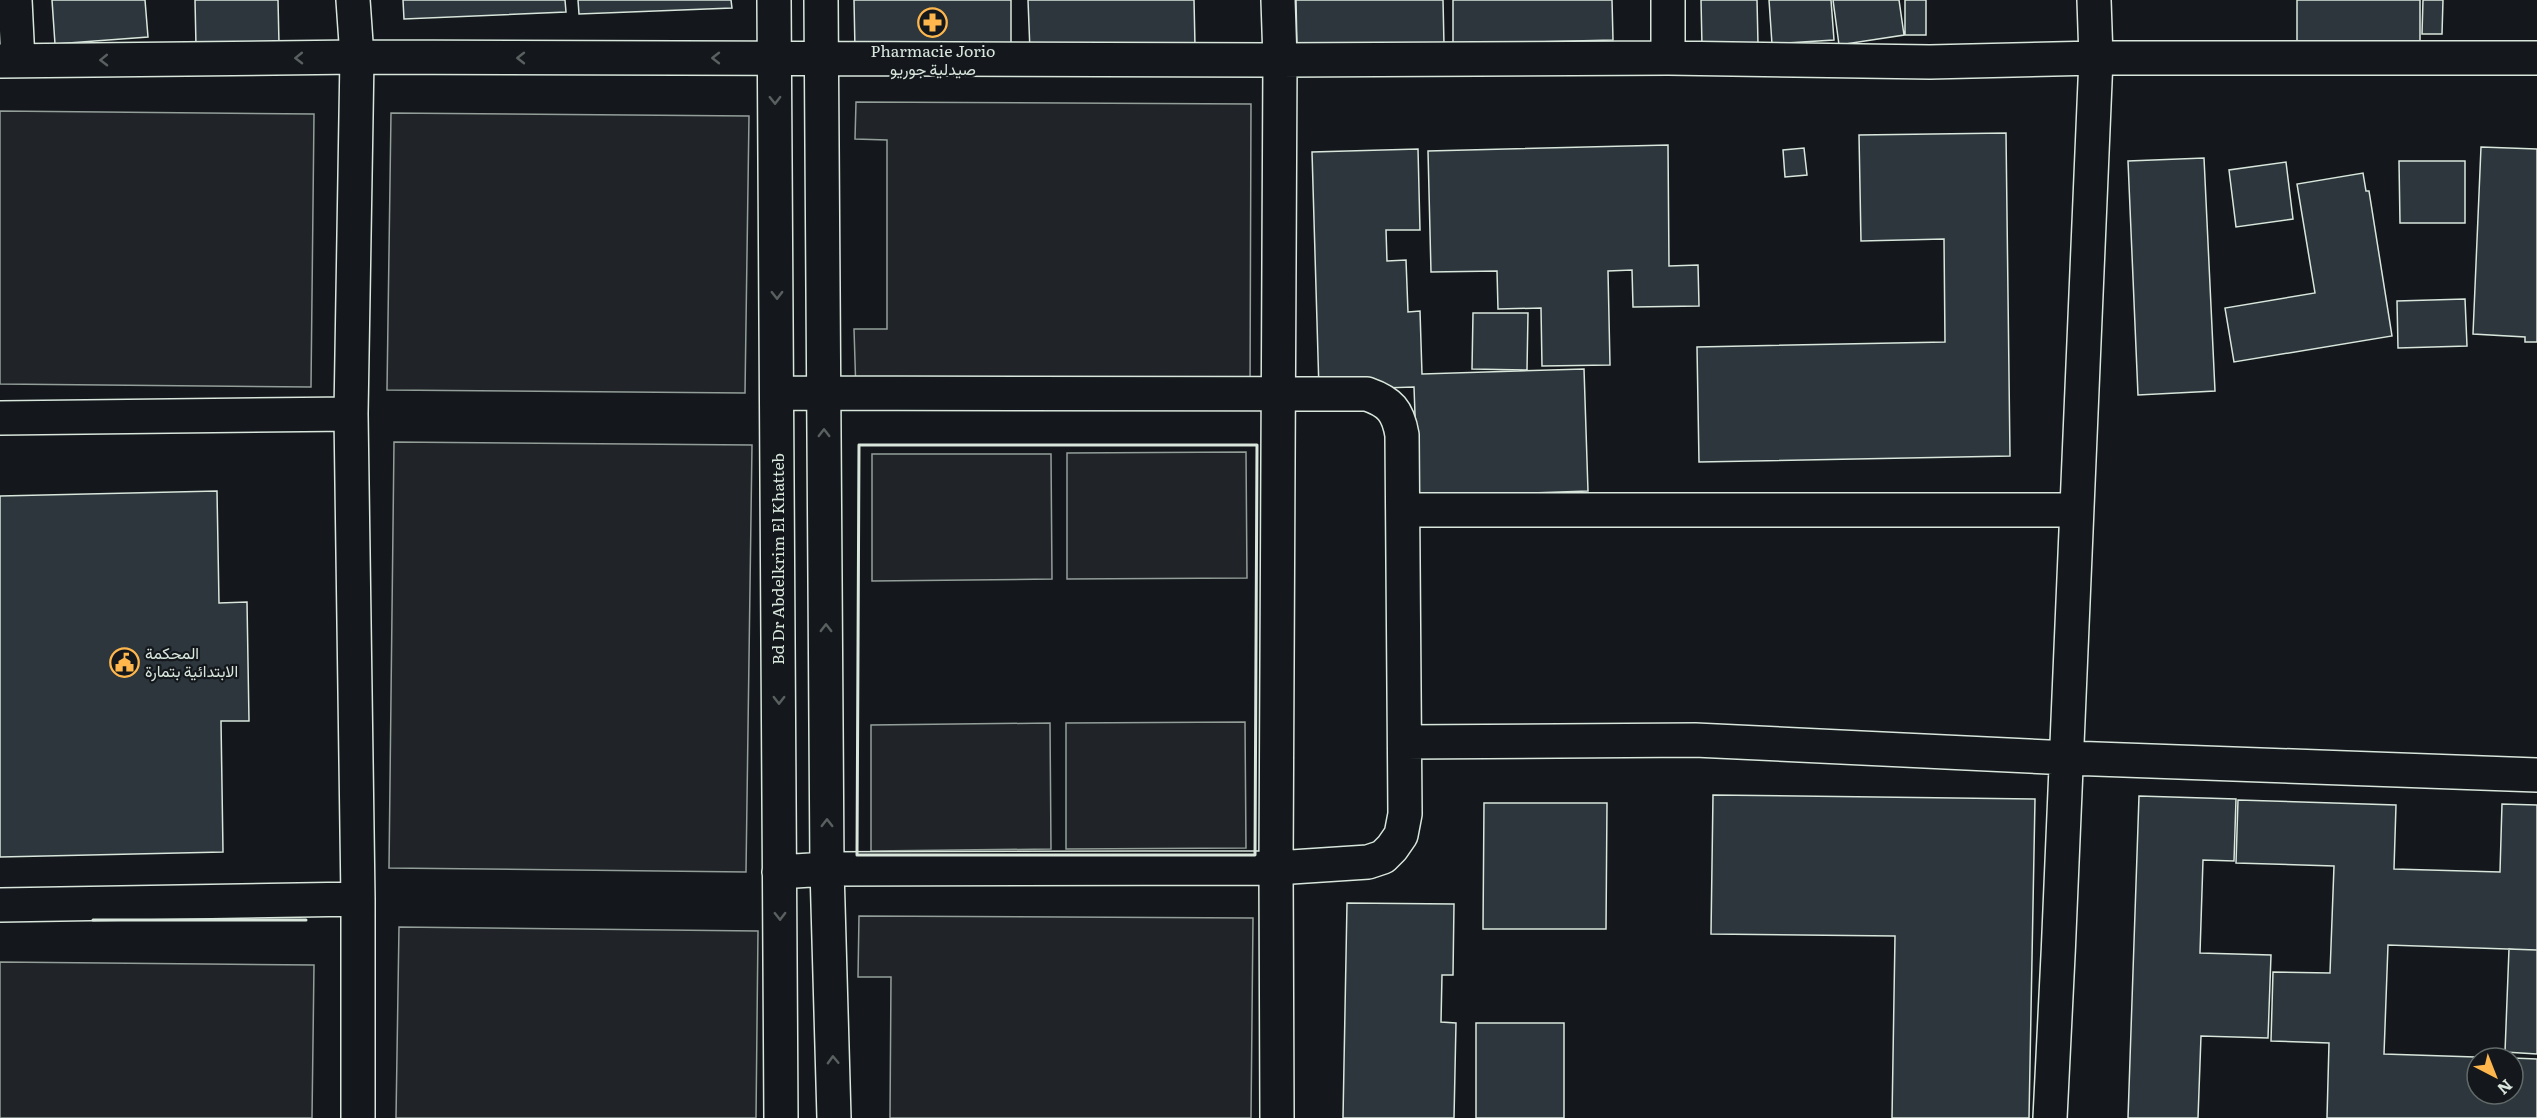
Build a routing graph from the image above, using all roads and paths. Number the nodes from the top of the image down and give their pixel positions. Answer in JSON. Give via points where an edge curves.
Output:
{"nodes":[{"id":1,"x":15,"y":0,"type":"edge"},
{"id":2,"x":353,"y":0,"type":"edge"},
{"id":3,"x":774,"y":0,"type":"edge"},
{"id":4,"x":821,"y":0,"type":"edge"},
{"id":5,"x":1278,"y":0,"type":"edge"},
{"id":6,"x":1668,"y":0,"type":"edge"},
{"id":7,"x":2094,"y":0,"type":"edge"},
{"id":8,"x":357,"y":57,"type":"junction"},
{"id":9,"x":822,"y":57,"type":"junction"},
{"id":10,"x":774,"y":58,"type":"junction"},
{"id":11,"x":1668,"y":58,"type":"junction"},
{"id":12,"x":2096,"y":58,"type":"junction"},
{"id":13,"x":2537,"y":58,"type":"edge"},
{"id":14,"x":1280,"y":60,"type":"junction"},
{"id":15,"x":9,"y":61,"type":"edge"},
{"id":16,"x":824,"y":392,"type":"junction"},
{"id":17,"x":778,"y":393,"type":"junction"},
{"id":18,"x":1278,"y":393,"type":"junction"},
{"id":19,"x":351,"y":414,"type":"junction"},
{"id":20,"x":0,"y":418,"type":"edge"},
{"id":21,"x":1403,"y":510,"type":"junction"},
{"id":22,"x":2076,"y":510,"type":"junction"},
{"id":23,"x":1405,"y":742,"type":"junction"},
{"id":24,"x":2069,"y":758,"type":"junction"},
{"id":25,"x":2537,"y":775,"type":"edge"},
{"id":26,"x":1276,"y":868,"type":"junction"},
{"id":27,"x":827,"y":869,"type":"junction"},
{"id":28,"x":779,"y":872,"type":"junction"},
{"id":29,"x":358,"y":899,"type":"junction"},
{"id":30,"x":0,"y":905,"type":"edge"},
{"id":31,"x":358,"y":1118,"type":"edge"},
{"id":32,"x":782,"y":1118,"type":"edge"},
{"id":33,"x":834,"y":1118,"type":"edge"},
{"id":34,"x":1277,"y":1118,"type":"edge"},
{"id":35,"x":2050,"y":1118,"type":"edge"}],
"edges":[{"from":1,"to":15,"type":"street"},
{"from":2,"to":8,"type":"street"},
{"from":3,"to":10,"type":"street","name":"Bd Dr Abdelkrim El Khatteb"},
{"from":4,"to":9,"type":"street"},
{"from":5,"to":14,"type":"street"},
{"from":6,"to":11,"type":"street"},
{"from":7,"to":12,"type":"street"},
{"from":10,"to":8,"type":"street","one_way":true},
{"from":8,"to":15,"type":"street","one_way":true},
{"from":8,"to":19,"type":"street"},
{"from":9,"to":10,"type":"street"},
{"from":9,"to":14,"type":"street"},
{"from":9,"to":16,"type":"street"},
{"from":10,"to":17,"type":"street","name":"Bd Dr Abdelkrim El Khatteb","one_way":true},
{"from":11,"to":12,"type":"street","via":[[1930,62]]},
{"from":11,"to":14,"type":"street"},
{"from":12,"to":13,"type":"street"},
{"from":12,"to":22,"type":"street"},
{"from":14,"to":18,"type":"street"},
{"from":16,"to":17,"type":"street"},
{"from":16,"to":18,"type":"street"},
{"from":27,"to":16,"type":"street","one_way":true},
{"from":17,"to":28,"type":"street","name":"Bd Dr Abdelkrim El Khatteb","one_way":true},
{"from":18,"to":21,"type":"street","via":[[1367,394],[1391,405],[1399,418],[1402,435]]},
{"from":18,"to":26,"type":"street"},
{"from":19,"to":20,"type":"street"},
{"from":19,"to":29,"type":"street"},
{"from":21,"to":22,"type":"street"},
{"from":21,"to":23,"type":"street"},
{"from":22,"to":24,"type":"street"},
{"from":23,"to":24,"type":"street","via":[[1695,740]]},
{"from":23,"to":26,"type":"street","via":[[1405,814],[1401,835],[1383,857],[1368,862]]},
{"from":24,"to":25,"type":"street"},
{"from":24,"to":35,"type":"street"},
{"from":26,"to":27,"type":"street"},
{"from":26,"to":34,"type":"street"},
{"from":27,"to":28,"type":"street"},
{"from":33,"to":27,"type":"street","one_way":true},
{"from":28,"to":32,"type":"street","name":"Bd Dr Abdelkrim El Khatteb","one_way":true},
{"from":29,"to":30,"type":"street"},
{"from":29,"to":31,"type":"street"}]}
